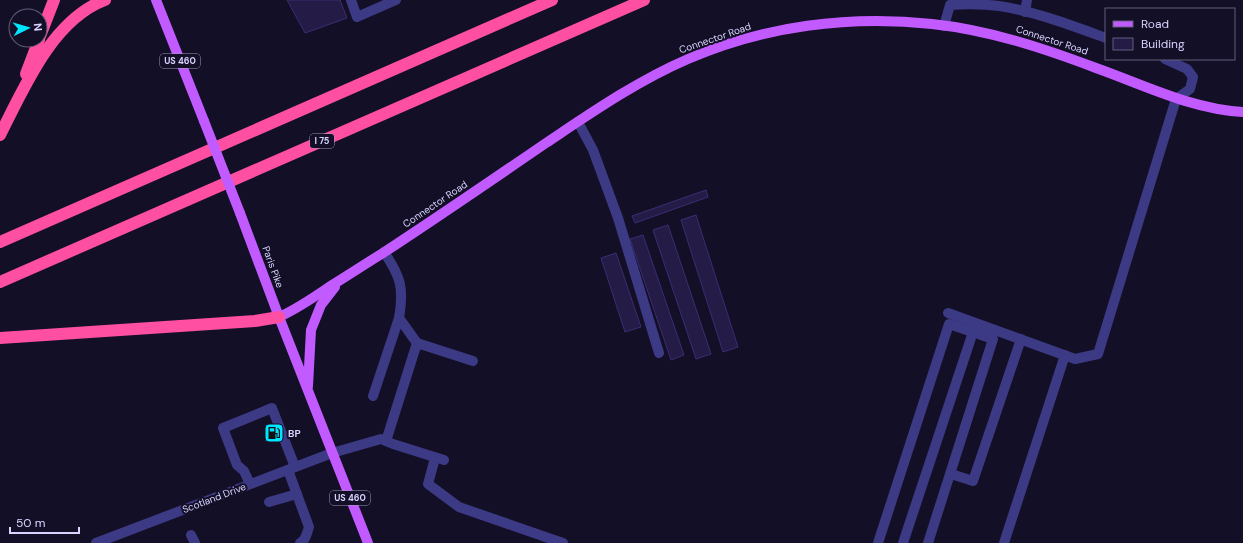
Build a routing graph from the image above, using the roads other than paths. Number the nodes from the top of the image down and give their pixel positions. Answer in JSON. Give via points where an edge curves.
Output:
{"nodes":[{"id":1,"x":54,"y":0,"type":"edge"},
{"id":2,"x":105,"y":0,"type":"edge"},
{"id":3,"x":156,"y":0,"type":"edge"},
{"id":4,"x":351,"y":0,"type":"edge"},
{"id":5,"x":396,"y":0,"type":"edge"},
{"id":6,"x":552,"y":0,"type":"edge"},
{"id":7,"x":644,"y":0,"type":"edge"},
{"id":8,"x":1027,"y":0,"type":"edge"},
{"id":9,"x":950,"y":3,"type":"edge"},
{"id":10,"x":1000,"y":3,"type":"edge"},
{"id":11,"x":1025,"y":12,"type":"junction"},
{"id":12,"x":48,"y":15,"type":"edge"},
{"id":13,"x":944,"y":26,"type":"junction"},
{"id":14,"x":1105,"y":38,"type":"edge"},
{"id":15,"x":35,"y":48,"type":"edge"},
{"id":16,"x":1167,"y":60,"type":"edge"},
{"id":17,"x":1176,"y":99,"type":"junction"},
{"id":18,"x":14,"y":108,"type":"junction"},
{"id":19,"x":1243,"y":112,"type":"edge"},
{"id":20,"x":578,"y":122,"type":"junction"},
{"id":21,"x":0,"y":135,"type":"edge"},
{"id":22,"x":0,"y":242,"type":"edge"},
{"id":23,"x":384,"y":252,"type":"junction"},
{"id":24,"x":340,"y":280,"type":"junction"},
{"id":25,"x":0,"y":282,"type":"edge"},
{"id":26,"x":948,"y":313,"type":"dead end"},
{"id":27,"x":279,"y":317,"type":"junction"},
{"id":28,"x":399,"y":318,"type":"junction"},
{"id":29,"x":973,"y":332,"type":"junction"},
{"id":30,"x":0,"y":338,"type":"edge"},
{"id":31,"x":1021,"y":339,"type":"junction"},
{"id":32,"x":417,"y":343,"type":"junction"},
{"id":33,"x":659,"y":353,"type":"dead end"},
{"id":34,"x":1065,"y":355,"type":"junction"},
{"id":35,"x":473,"y":361,"type":"dead end"},
{"id":36,"x":308,"y":390,"type":"junction"},
{"id":37,"x":373,"y":396,"type":"dead end"},
{"id":38,"x":386,"y":441,"type":"junction"},
{"id":39,"x":332,"y":453,"type":"junction"},
{"id":40,"x":292,"y":469,"type":"junction"},
{"id":41,"x":951,"y":474,"type":"junction"},
{"id":42,"x":250,"y":484,"type":"junction"},
{"id":43,"x":297,"y":494,"type":"junction"},
{"id":44,"x":269,"y":502,"type":"dead end"},
{"id":45,"x":96,"y":543,"type":"edge"},
{"id":46,"x":300,"y":543,"type":"edge"},
{"id":47,"x":368,"y":543,"type":"edge"},
{"id":48,"x":563,"y":543,"type":"edge"},
{"id":49,"x":878,"y":543,"type":"edge"},
{"id":50,"x":902,"y":543,"type":"edge"},
{"id":51,"x":928,"y":543,"type":"edge"},
{"id":52,"x":1004,"y":543,"type":"edge"}],
"edges":[{"from":1,"to":12,"type":"highway"},
{"from":2,"to":18,"type":"highway","via":[[88,8],[58,35],[36,67]]},
{"from":3,"to":27,"type":"main road","name":"Paris Pike","number":"US 460","bridge":true},
{"from":4,"to":5,"type":"street","via":[[357,17]]},
{"from":6,"to":22,"type":"highway"},
{"from":7,"to":25,"type":"highway","number":"I 75"},
{"from":8,"to":11,"type":"street"},
{"from":9,"to":10,"type":"street"},
{"from":9,"to":13,"type":"street"},
{"from":10,"to":11,"type":"street"},
{"from":11,"to":14,"type":"street"},
{"from":13,"to":17,"type":"main road","name":"Connector Road","via":[[1027,44]]},
{"from":13,"to":20,"type":"main road","name":"Connector Road","via":[[884,21],[844,22],[793,28],[750,37],[705,52],[665,70]]},
{"from":15,"to":18,"type":"highway"},
{"from":16,"to":17,"type":"street","via":[[1187,68],[1193,78],[1190,89]]},
{"from":17,"to":19,"type":"main road","name":"Connector Road"},
{"from":17,"to":34,"type":"street","via":[[1098,354],[1076,359]]},
{"from":18,"to":21,"type":"highway"},
{"from":20,"to":23,"type":"main road","name":"Connector Road"},
{"from":20,"to":33,"type":"street","via":[[593,150],[618,218]]},
{"from":23,"to":24,"type":"main road","name":"Connector Road"},
{"from":23,"to":28,"type":"street","via":[[400,279],[402,290]]},
{"from":24,"to":27,"type":"main road","name":"Connector Road"},
{"from":24,"to":36,"type":"main road","via":[[321,305],[311,330]]},
{"from":26,"to":31,"type":"street"},
{"from":27,"to":30,"type":"highway","via":[[255,321]]},
{"from":27,"to":36,"type":"main road","name":"Paris Pike","number":"US 460"},
{"from":28,"to":32,"type":"street"},
{"from":28,"to":37,"type":"street"},
{"from":29,"to":41,"type":"street","via":[[993,339]]},
{"from":29,"to":49,"type":"street","via":[[949,324]]},
{"from":29,"to":50,"type":"street"},
{"from":31,"to":34,"type":"street"},
{"from":31,"to":41,"type":"street","via":[[973,481]]},
{"from":32,"to":35,"type":"street"},
{"from":32,"to":38,"type":"street"},
{"from":34,"to":52,"type":"street"},
{"from":36,"to":39,"type":"main road","name":"Paris Pike","number":"US 460"},
{"from":38,"to":39,"type":"street","name":"Scotland Drive","via":[[381,439]]},
{"from":38,"to":48,"type":"street","via":[[440,459],[428,484],[459,507]]},
{"from":39,"to":40,"type":"street","name":"Scotland Drive"},
{"from":39,"to":47,"type":"main road","name":"Paris Pike","number":"US 460"},
{"from":40,"to":42,"type":"street","name":"Scotland Drive"},
{"from":40,"to":42,"type":"street","via":[[272,408],[223,428],[238,465]]},
{"from":40,"to":43,"type":"street"},
{"from":41,"to":51,"type":"street"},
{"from":42,"to":45,"type":"street","name":"Scotland Drive"},
{"from":43,"to":44,"type":"street"},
{"from":43,"to":46,"type":"street","via":[[309,527],[304,542]]}]}
